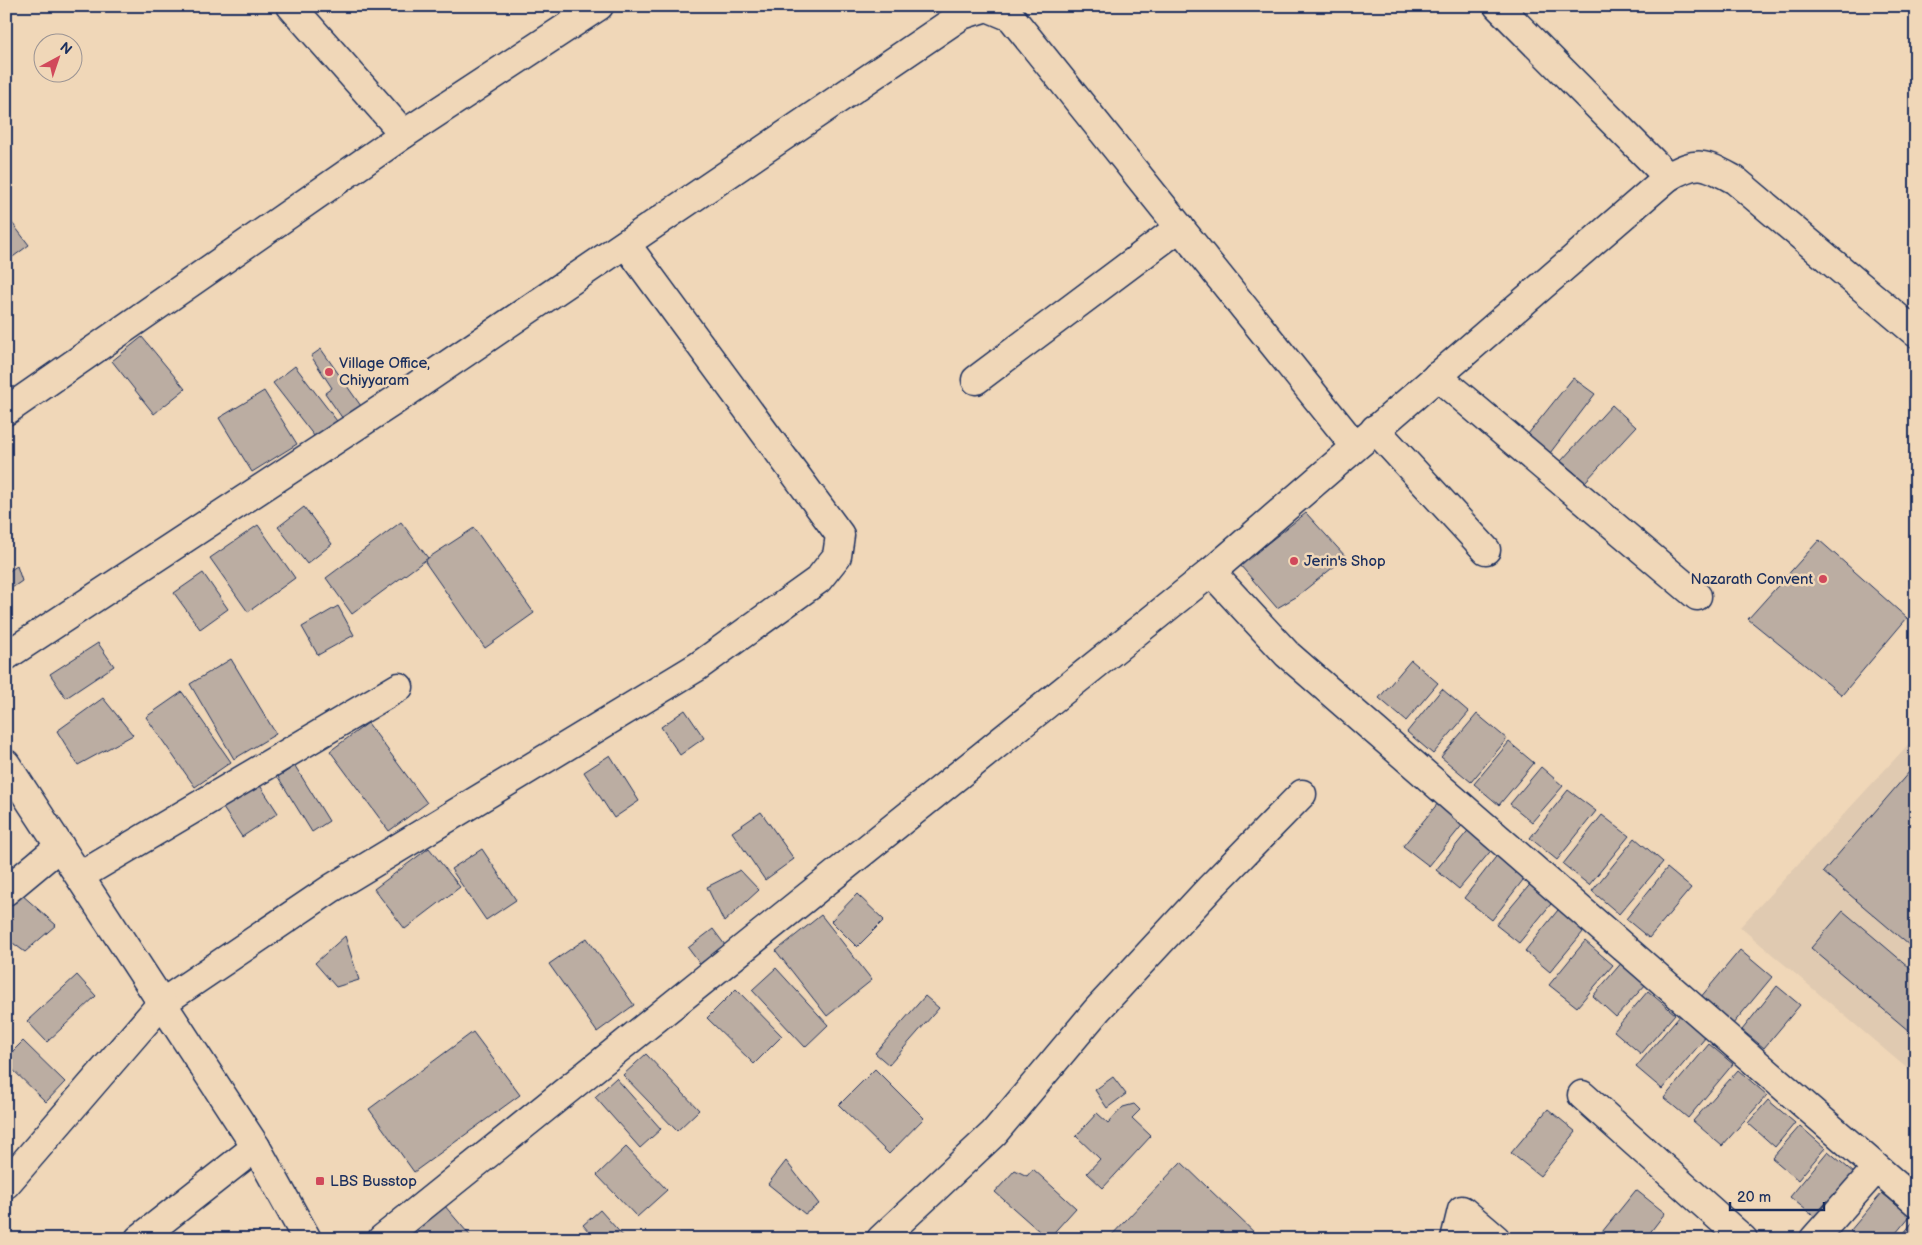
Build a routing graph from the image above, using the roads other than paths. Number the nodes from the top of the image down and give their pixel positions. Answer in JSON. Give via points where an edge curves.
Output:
{"nodes":[{"id":1,"x":292,"y":6,"type":"edge"},
{"id":2,"x":599,"y":6,"type":"edge"},
{"id":3,"x":1498,"y":6,"type":"edge"},
{"id":4,"x":404,"y":134,"type":"junction"},
{"id":5,"x":1668,"y":177,"type":"junction"},
{"id":6,"x":1180,"y":227,"type":"junction"},
{"id":7,"x":626,"y":244,"type":"junction"},
{"id":8,"x":1916,"y":333,"type":"edge"},
{"id":9,"x":1437,"y":376,"type":"junction"},
{"id":10,"x":976,"y":380,"type":"dead end"},
{"id":11,"x":6,"y":411,"type":"edge"},
{"id":12,"x":1365,"y":438,"type":"junction"},
{"id":13,"x":1486,"y":550,"type":"dead end"},
{"id":14,"x":1212,"y":572,"type":"junction"},
{"id":15,"x":1697,"y":596,"type":"dead end"},
{"id":16,"x":6,"y":656,"type":"edge"},
{"id":17,"x":399,"y":686,"type":"dead end"},
{"id":18,"x":6,"y":764,"type":"edge"},
{"id":19,"x":1302,"y":794,"type":"dead end"},
{"id":20,"x":60,"y":846,"type":"junction"},
{"id":21,"x":80,"y":876,"type":"junction"},
{"id":22,"x":6,"y":891,"type":"edge"},
{"id":23,"x":162,"y":1003,"type":"junction"},
{"id":24,"x":1582,"y":1095,"type":"dead end"},
{"id":25,"x":256,"y":1147,"type":"junction"},
{"id":26,"x":1876,"y":1169,"type":"junction"},
{"id":27,"x":6,"y":1184,"type":"edge"},
{"id":28,"x":1916,"y":1202,"type":"edge"},
{"id":29,"x":140,"y":1239,"type":"edge"},
{"id":30,"x":307,"y":1239,"type":"edge"},
{"id":31,"x":382,"y":1239,"type":"edge"},
{"id":32,"x":881,"y":1239,"type":"edge"},
{"id":33,"x":1455,"y":1239,"type":"edge"},
{"id":34,"x":1496,"y":1239,"type":"edge"},
{"id":35,"x":1743,"y":1239,"type":"edge"},
{"id":36,"x":1814,"y":1239,"type":"edge"}],
"edges":[{"from":1,"to":4,"type":"street"},
{"from":2,"to":4,"type":"street"},
{"from":3,"to":5,"type":"street"},
{"from":4,"to":11,"type":"street"},
{"from":5,"to":8,"type":"street","via":[[1688,165],[1710,167],[1735,180]]},
{"from":5,"to":9,"type":"street"},
{"from":6,"to":7,"type":"street","via":[[1011,17],[986,7],[962,15]]},
{"from":6,"to":10,"type":"street"},
{"from":6,"to":12,"type":"street"},
{"from":7,"to":16,"type":"street"},
{"from":7,"to":23,"type":"street","via":[[840,535],[837,556],[818,580],[697,666],[332,888]]},
{"from":9,"to":12,"type":"street"},
{"from":9,"to":15,"type":"street"},
{"from":12,"to":13,"type":"street"},
{"from":12,"to":14,"type":"street"},
{"from":14,"to":26,"type":"street","via":[[1287,654]]},
{"from":14,"to":31,"type":"street"},
{"from":17,"to":21,"type":"street"},
{"from":18,"to":20,"type":"street"},
{"from":19,"to":32,"type":"street","via":[[1098,1010],[994,1133]]},
{"from":20,"to":21,"type":"street"},
{"from":20,"to":22,"type":"street"},
{"from":21,"to":23,"type":"street"},
{"from":23,"to":25,"type":"street"},
{"from":23,"to":27,"type":"street"},
{"from":24,"to":35,"type":"street"},
{"from":25,"to":29,"type":"street"},
{"from":25,"to":30,"type":"street"},
{"from":26,"to":28,"type":"street"},
{"from":26,"to":36,"type":"street"},
{"from":33,"to":34,"type":"street","via":[[1462,1210]]}]}
